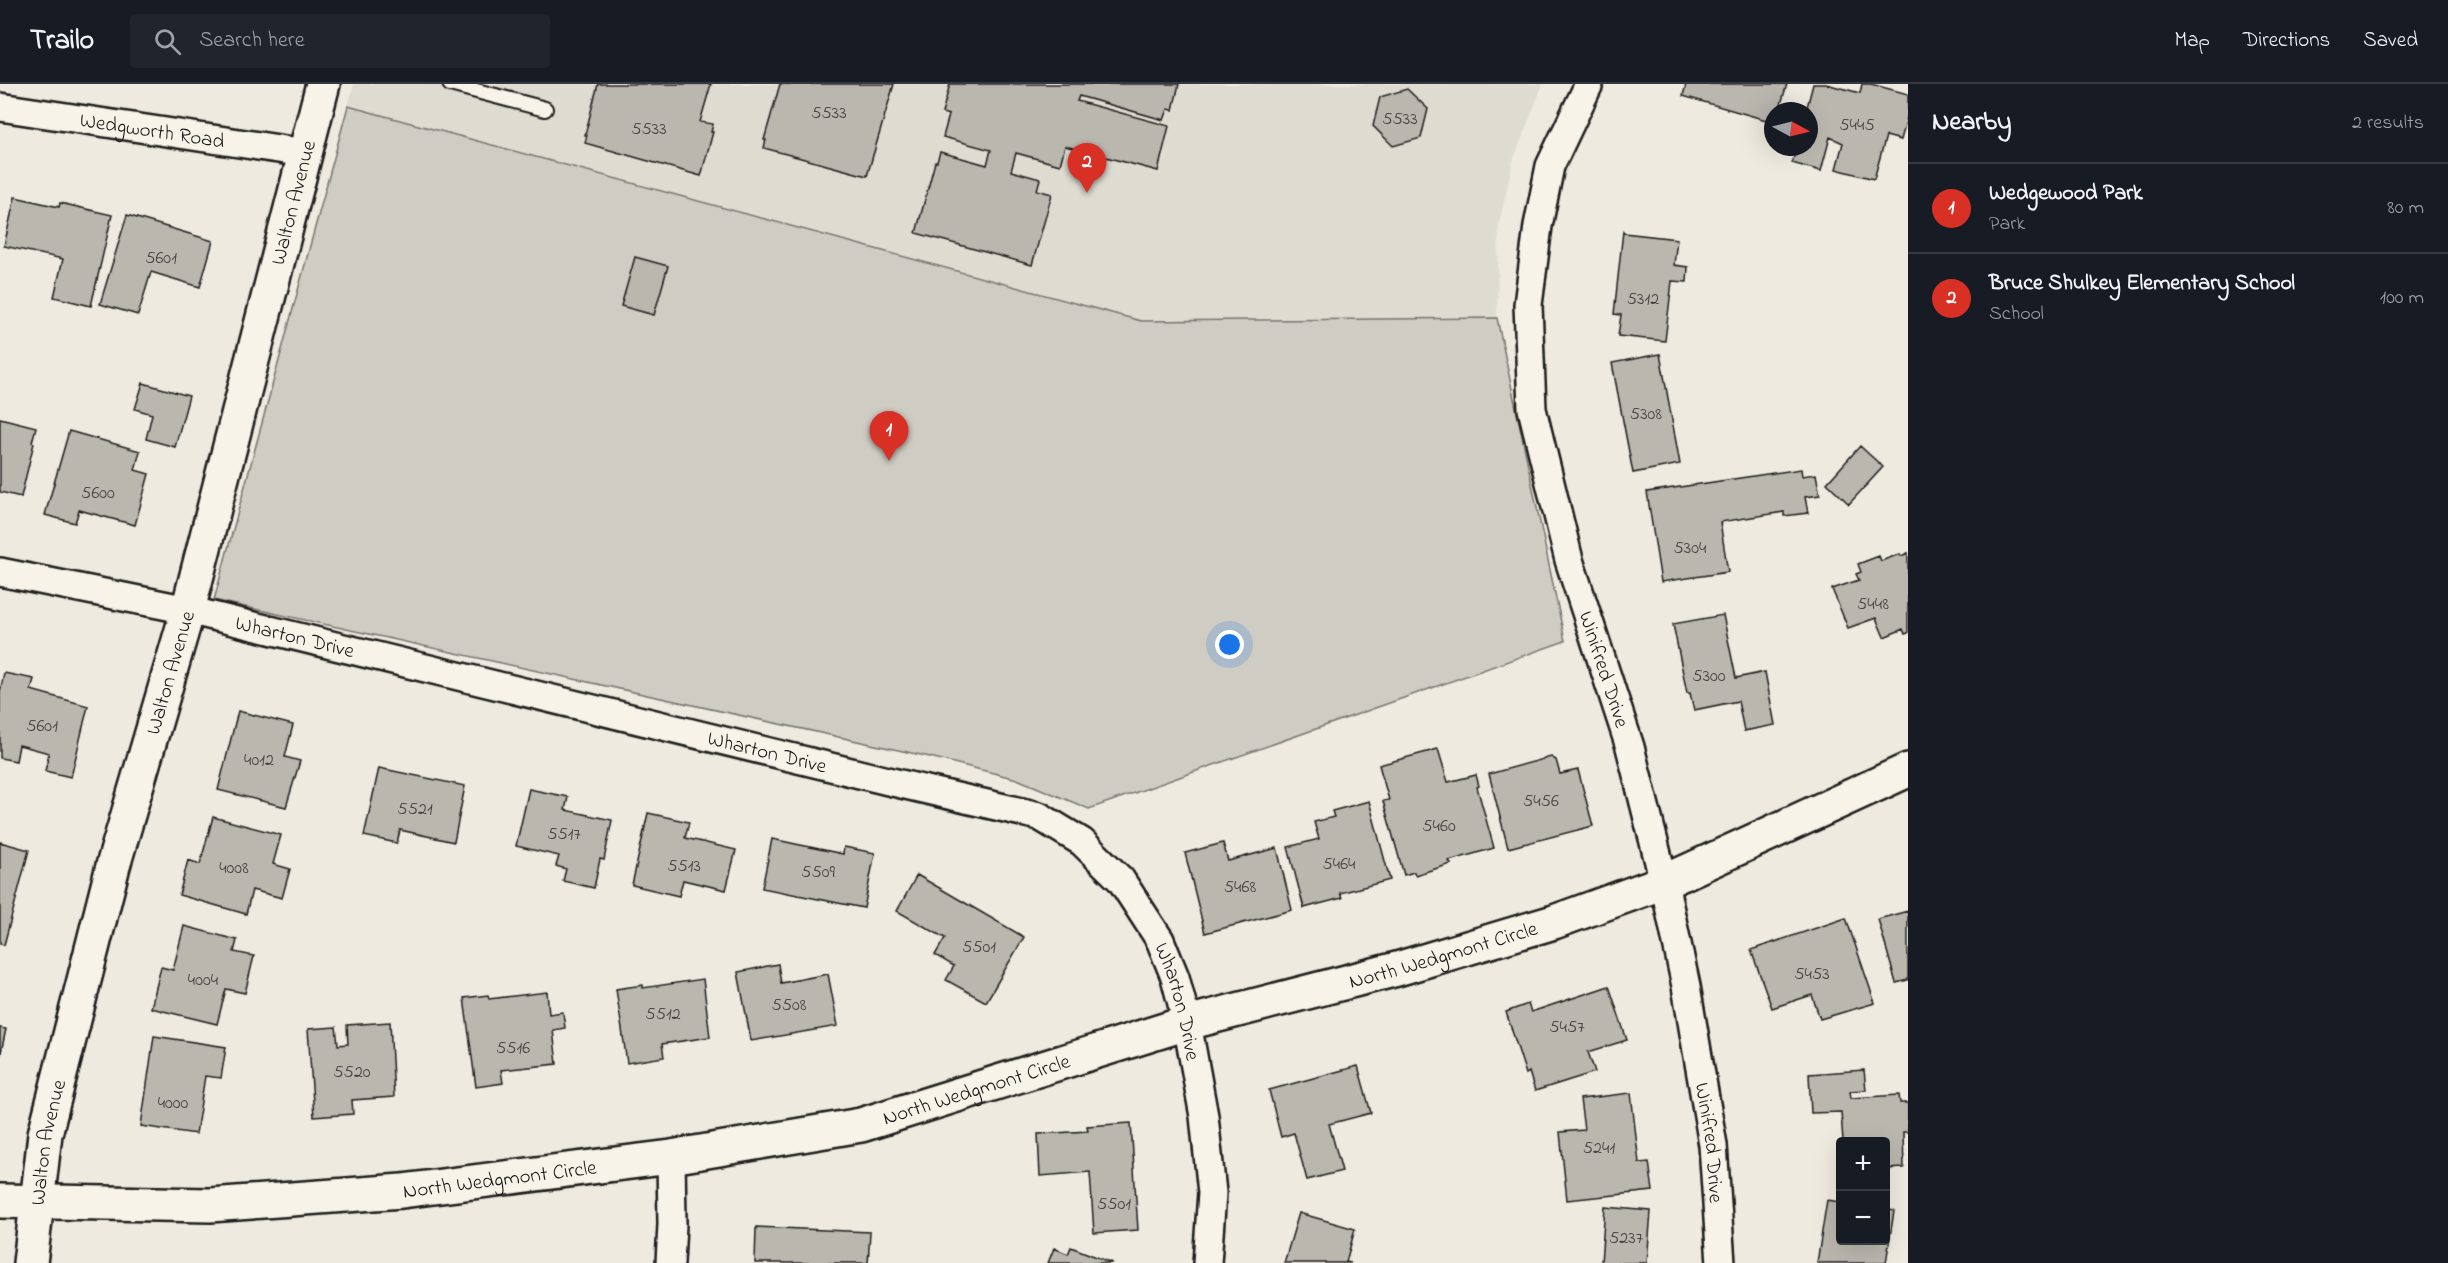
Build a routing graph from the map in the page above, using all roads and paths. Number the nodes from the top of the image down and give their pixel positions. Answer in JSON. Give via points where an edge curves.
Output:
{"nodes":[{"id":1,"x":323,"y":84,"type":"edge"},
{"id":2,"x":450,"y":84,"type":"edge"},
{"id":3,"x":1589,"y":84,"type":"edge"},
{"id":4,"x":0,"y":107,"type":"edge"},
{"id":5,"x":545,"y":109,"type":"dead end"},
{"id":6,"x":305,"y":153,"type":"junction"},
{"id":7,"x":0,"y":572,"type":"edge"},
{"id":8,"x":188,"y":610,"type":"junction"},
{"id":9,"x":1908,"y":770,"type":"edge"},
{"id":10,"x":1664,"y":882,"type":"junction"},
{"id":11,"x":1187,"y":1023,"type":"junction"},
{"id":12,"x":671,"y":1158,"type":"junction"},
{"id":13,"x":0,"y":1201,"type":"edge"},
{"id":14,"x":36,"y":1202,"type":"junction"},
{"id":15,"x":30,"y":1263,"type":"edge"},
{"id":16,"x":670,"y":1263,"type":"edge"},
{"id":17,"x":1207,"y":1263,"type":"edge"},
{"id":18,"x":1721,"y":1263,"type":"edge"}],
"edges":[{"from":1,"to":6,"type":"street","name":"Walton Avenue"},
{"from":2,"to":5,"type":"lane"},
{"from":3,"to":10,"type":"street","name":"Winifred Drive","via":[[1550,166],[1538,226],[1528,305],[1532,409],[1569,560],[1630,747]]},
{"from":4,"to":6,"type":"street","name":"Wedgworth Road"},
{"from":6,"to":8,"type":"street","name":"Walton Avenue"},
{"from":7,"to":8,"type":"street","name":"Wharton Drive"},
{"from":8,"to":11,"type":"street","name":"Wharton Drive","via":[[1039,816],[1082,842],[1121,880],[1160,940]]},
{"from":8,"to":14,"type":"street","name":"Walton Avenue","via":[[113,866],[45,1134]]},
{"from":9,"to":10,"type":"street","name":"North Wedgmont Circle"},
{"from":10,"to":11,"type":"street","name":"North Wedgmont Circle","via":[[1554,922],[1420,962]]},
{"from":10,"to":18,"type":"street","name":"Winifred Drive","via":[[1713,1145]]},
{"from":11,"to":12,"type":"street","name":"North Wedgmont Circle","via":[[861,1125]]},
{"from":11,"to":17,"type":"street","name":"Wharton Drive","via":[[1204,1116],[1212,1193]]},
{"from":12,"to":14,"type":"street","name":"North Wedgmont Circle","via":[[402,1191],[221,1204]]},
{"from":12,"to":16,"type":"street"},
{"from":13,"to":14,"type":"street","name":"North Wedgmont Circle"},
{"from":14,"to":15,"type":"street","name":"Walton Avenue"}]}
